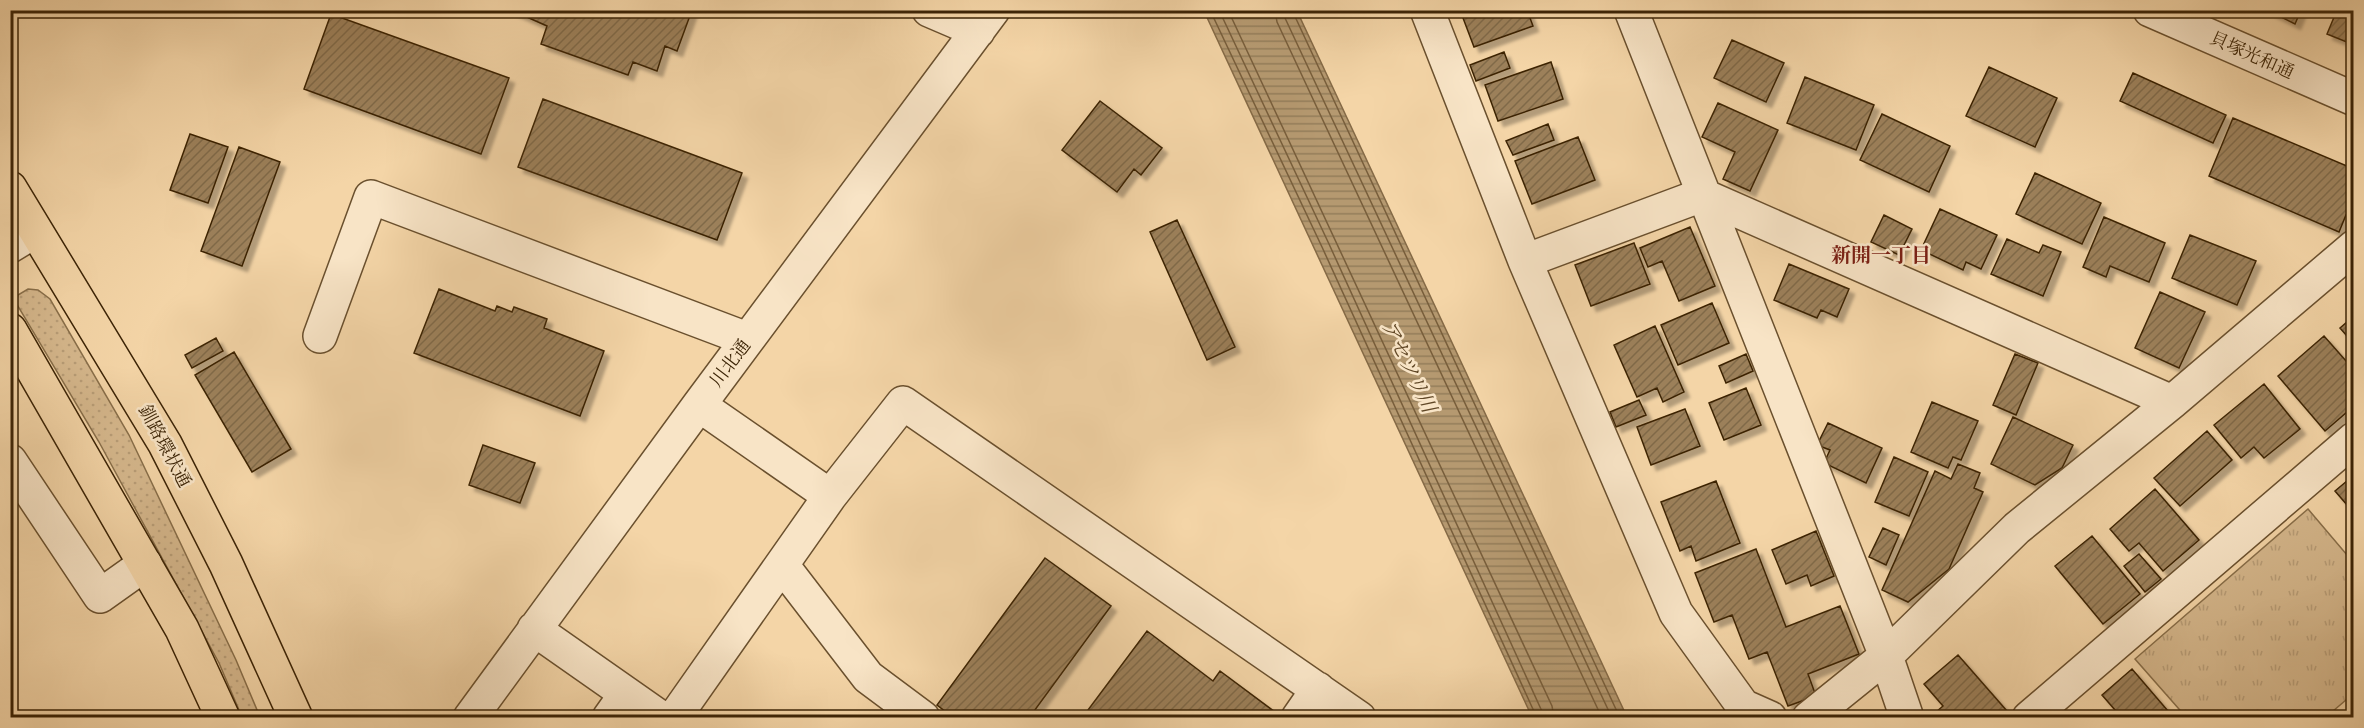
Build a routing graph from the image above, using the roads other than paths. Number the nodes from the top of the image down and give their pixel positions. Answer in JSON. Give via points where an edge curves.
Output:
{"nodes":[{"id":1,"x":929,"y":10,"type":"edge"},
{"id":2,"x":1427,"y":10,"type":"edge"},
{"id":3,"x":1631,"y":10,"type":"edge"},
{"id":4,"x":2150,"y":10,"type":"edge"},
{"id":5,"x":985,"y":20,"type":"edge"},
{"id":6,"x":2354,"y":99,"type":"edge"},
{"id":7,"x":10,"y":188,"type":"edge"},
{"id":8,"x":1702,"y":195,"type":"junction"},
{"id":9,"x":23,"y":238,"type":"edge"},
{"id":10,"x":2354,"y":246,"type":"edge"},
{"id":11,"x":1525,"y":261,"type":"junction"},
{"id":12,"x":10,"y":330,"type":"edge"},
{"id":13,"x":320,"y":336,"type":"dead end"},
{"id":14,"x":747,"y":339,"type":"junction"},
{"id":15,"x":2172,"y":402,"type":"junction"},
{"id":16,"x":699,"y":405,"type":"junction"},
{"id":17,"x":2354,"y":439,"type":"edge"},
{"id":18,"x":10,"y":461,"type":"edge"},
{"id":19,"x":830,"y":496,"type":"junction"},
{"id":20,"x":145,"y":564,"type":"junction"},
{"id":21,"x":782,"y":565,"type":"junction"},
{"id":22,"x":534,"y":629,"type":"junction"},
{"id":23,"x":1886,"y":656,"type":"junction"},
{"id":24,"x":1318,"y":689,"type":"junction"},
{"id":25,"x":618,"y":706,"type":"edge"},
{"id":26,"x":222,"y":717,"type":"edge"},
{"id":27,"x":296,"y":717,"type":"edge"},
{"id":28,"x":470,"y":717,"type":"edge"},
{"id":29,"x":660,"y":717,"type":"edge"},
{"id":30,"x":675,"y":717,"type":"edge"},
{"id":31,"x":923,"y":717,"type":"edge"},
{"id":32,"x":1298,"y":717,"type":"edge"},
{"id":33,"x":1359,"y":717,"type":"edge"},
{"id":34,"x":1770,"y":717,"type":"edge"},
{"id":35,"x":1809,"y":717,"type":"edge"},
{"id":36,"x":1907,"y":717,"type":"edge"},
{"id":37,"x":2029,"y":717,"type":"edge"}],
"edges":[{"from":1,"to":5,"type":"street"},
{"from":2,"to":11,"type":"street"},
{"from":3,"to":8,"type":"street"},
{"from":4,"to":6,"type":"street","name":"貝塚光和通"},
{"from":5,"to":14,"type":"street","name":"川北通"},
{"from":7,"to":9,"type":"highway","name":"釧路環状通"},
{"from":8,"to":11,"type":"street"},
{"from":8,"to":15,"type":"street"},
{"from":8,"to":23,"type":"street"},
{"from":9,"to":27,"type":"highway","name":"釧路環状通","via":[[165,444],[226,564]]},
{"from":10,"to":15,"type":"street"},
{"from":11,"to":34,"type":"street","via":[[1676,613],[1743,706]]},
{"from":12,"to":20,"type":"highway"},
{"from":13,"to":14,"type":"street","via":[[371,197]]},
{"from":14,"to":16,"type":"street","name":"川北通"},
{"from":15,"to":23,"type":"street","via":[[2017,528]]},
{"from":16,"to":19,"type":"street"},
{"from":16,"to":22,"type":"street","name":"川北通"},
{"from":17,"to":37,"type":"street"},
{"from":18,"to":20,"type":"street","via":[[100,596]]},
{"from":19,"to":21,"type":"street"},
{"from":19,"to":24,"type":"street","via":[[903,403]]},
{"from":20,"to":26,"type":"highway","via":[[182,629]]},
{"from":21,"to":30,"type":"street"},
{"from":21,"to":31,"type":"street","via":[[868,677]]},
{"from":22,"to":25,"type":"street"},
{"from":22,"to":28,"type":"street","name":"川北通"},
{"from":23,"to":35,"type":"street"},
{"from":23,"to":36,"type":"street"},
{"from":24,"to":32,"type":"street"},
{"from":24,"to":33,"type":"street"},
{"from":25,"to":29,"type":"street"}]}
